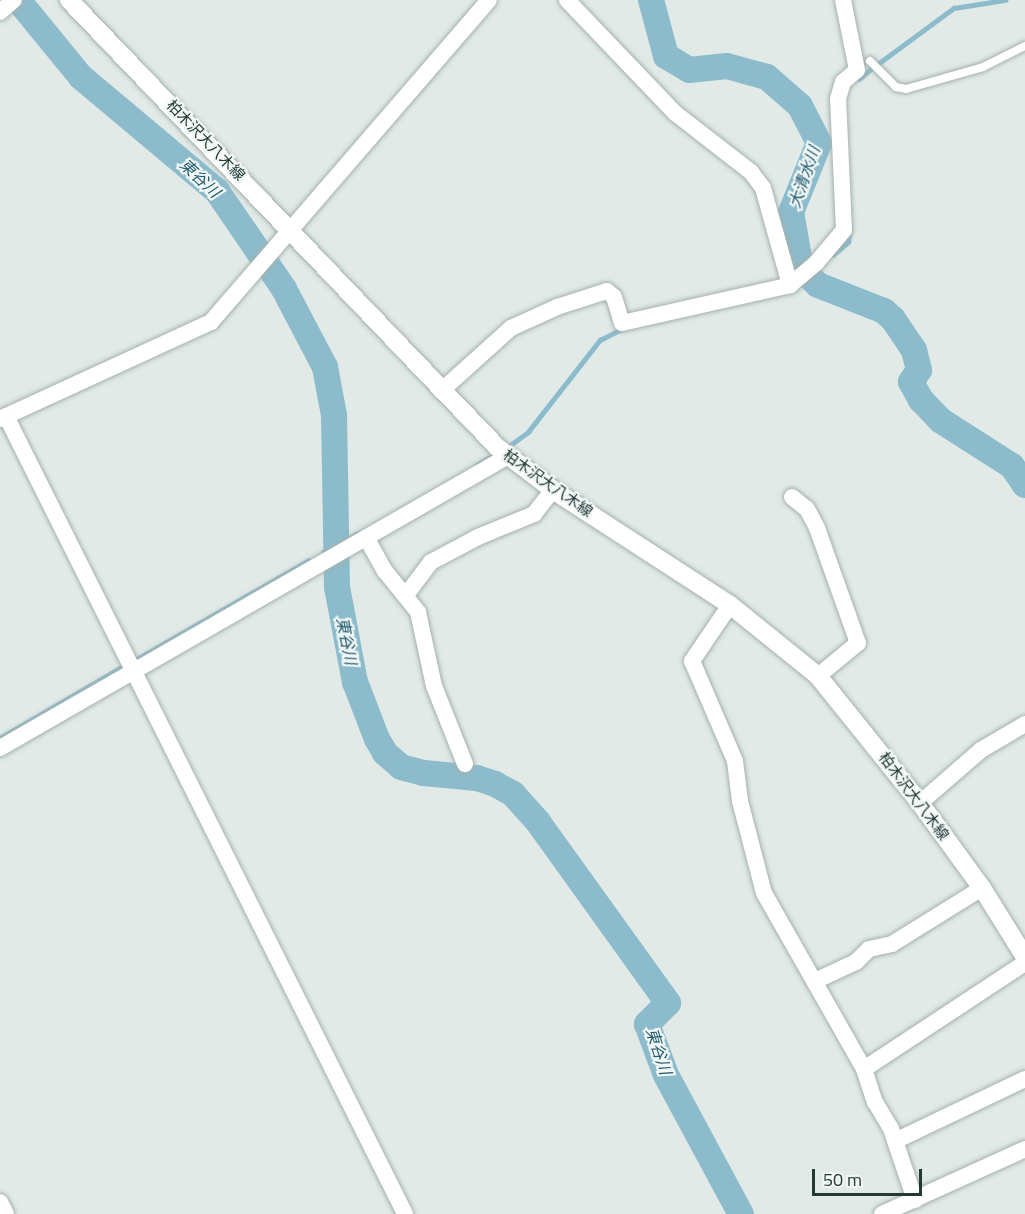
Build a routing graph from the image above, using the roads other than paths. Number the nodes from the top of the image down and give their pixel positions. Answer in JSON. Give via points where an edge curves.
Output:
{"nodes":[{"id":1,"x":69,"y":0,"type":"edge"},
{"id":2,"x":489,"y":0,"type":"edge"},
{"id":3,"x":567,"y":0,"type":"edge"},
{"id":4,"x":843,"y":0,"type":"edge"},
{"id":5,"x":1025,"y":46,"type":"edge"},
{"id":6,"x":870,"y":61,"type":"dead end"},
{"id":7,"x":292,"y":229,"type":"junction"},
{"id":8,"x":793,"y":284,"type":"junction"},
{"id":9,"x":441,"y":391,"type":"junction"},
{"id":10,"x":3,"y":417,"type":"edge"},
{"id":11,"x":508,"y":456,"type":"junction"},
{"id":12,"x":554,"y":490,"type":"junction"},
{"id":13,"x":792,"y":497,"type":"dead end"},
{"id":14,"x":363,"y":541,"type":"junction"},
{"id":15,"x":406,"y":595,"type":"junction"},
{"id":16,"x":730,"y":605,"type":"junction"},
{"id":17,"x":134,"y":670,"type":"junction"},
{"id":18,"x":818,"y":676,"type":"junction"},
{"id":19,"x":1025,"y":724,"type":"edge"},
{"id":20,"x":0,"y":748,"type":"edge"},
{"id":21,"x":465,"y":764,"type":"dead end"},
{"id":22,"x":920,"y":803,"type":"junction"},
{"id":23,"x":982,"y":888,"type":"junction"},
{"id":24,"x":1025,"y":957,"type":"edge"},
{"id":25,"x":1025,"y":963,"type":"edge"},
{"id":26,"x":815,"y":981,"type":"junction"},
{"id":27,"x":864,"y":1069,"type":"junction"},
{"id":28,"x":1025,"y":1079,"type":"edge"},
{"id":29,"x":895,"y":1141,"type":"junction"},
{"id":30,"x":1025,"y":1149,"type":"edge"},
{"id":31,"x":915,"y":1200,"type":"junction"},
{"id":32,"x":0,"y":1202,"type":"edge"},
{"id":33,"x":6,"y":1214,"type":"edge"},
{"id":34,"x":405,"y":1214,"type":"edge"},
{"id":35,"x":882,"y":1214,"type":"edge"}],
"edges":[{"from":1,"to":7,"type":"main road","name":"柏木沢大八木線"},
{"from":2,"to":7,"type":"street"},
{"from":3,"to":8,"type":"street","via":[[675,113],[751,172],[763,188]]},
{"from":4,"to":8,"type":"street","via":[[857,70],[843,82],[838,99],[844,230]]},
{"from":5,"to":6,"type":"lane","via":[[983,67],[906,89],[896,87]]},
{"from":7,"to":9,"type":"main road","name":"柏木沢大八木線"},
{"from":7,"to":10,"type":"street","via":[[211,322]]},
{"from":8,"to":9,"type":"street","via":[[622,323],[614,297],[603,291],[512,328]]},
{"from":9,"to":11,"type":"main road","name":"柏木沢大八木線"},
{"from":10,"to":17,"type":"street"},
{"from":11,"to":12,"type":"main road","name":"柏木沢大八木線"},
{"from":11,"to":14,"type":"street"},
{"from":12,"to":15,"type":"street","via":[[534,514],[431,562]]},
{"from":12,"to":16,"type":"main road","name":"柏木沢大八木線"},
{"from":13,"to":18,"type":"street","via":[[807,509],[817,528],[858,643]]},
{"from":14,"to":15,"type":"street"},
{"from":14,"to":17,"type":"street"},
{"from":15,"to":21,"type":"street","via":[[418,612],[434,686]]},
{"from":16,"to":18,"type":"main road","name":"柏木沢大八木線"},
{"from":16,"to":26,"type":"street","via":[[692,661],[735,760],[740,801],[764,893]]},
{"from":17,"to":20,"type":"street"},
{"from":17,"to":34,"type":"street"},
{"from":18,"to":22,"type":"main road","name":"柏木沢大八木線"},
{"from":19,"to":22,"type":"street","via":[[981,750]]},
{"from":22,"to":23,"type":"main road","name":"柏木沢大八木線"},
{"from":23,"to":24,"type":"main road","name":"柏木沢大八木線"},
{"from":23,"to":26,"type":"street","via":[[892,944],[869,949],[856,962]]},
{"from":25,"to":27,"type":"street"},
{"from":26,"to":27,"type":"street"},
{"from":27,"to":29,"type":"street"},
{"from":28,"to":29,"type":"street"},
{"from":29,"to":31,"type":"street"},
{"from":30,"to":31,"type":"street"},
{"from":31,"to":35,"type":"street"},
{"from":32,"to":33,"type":"street"}]}
